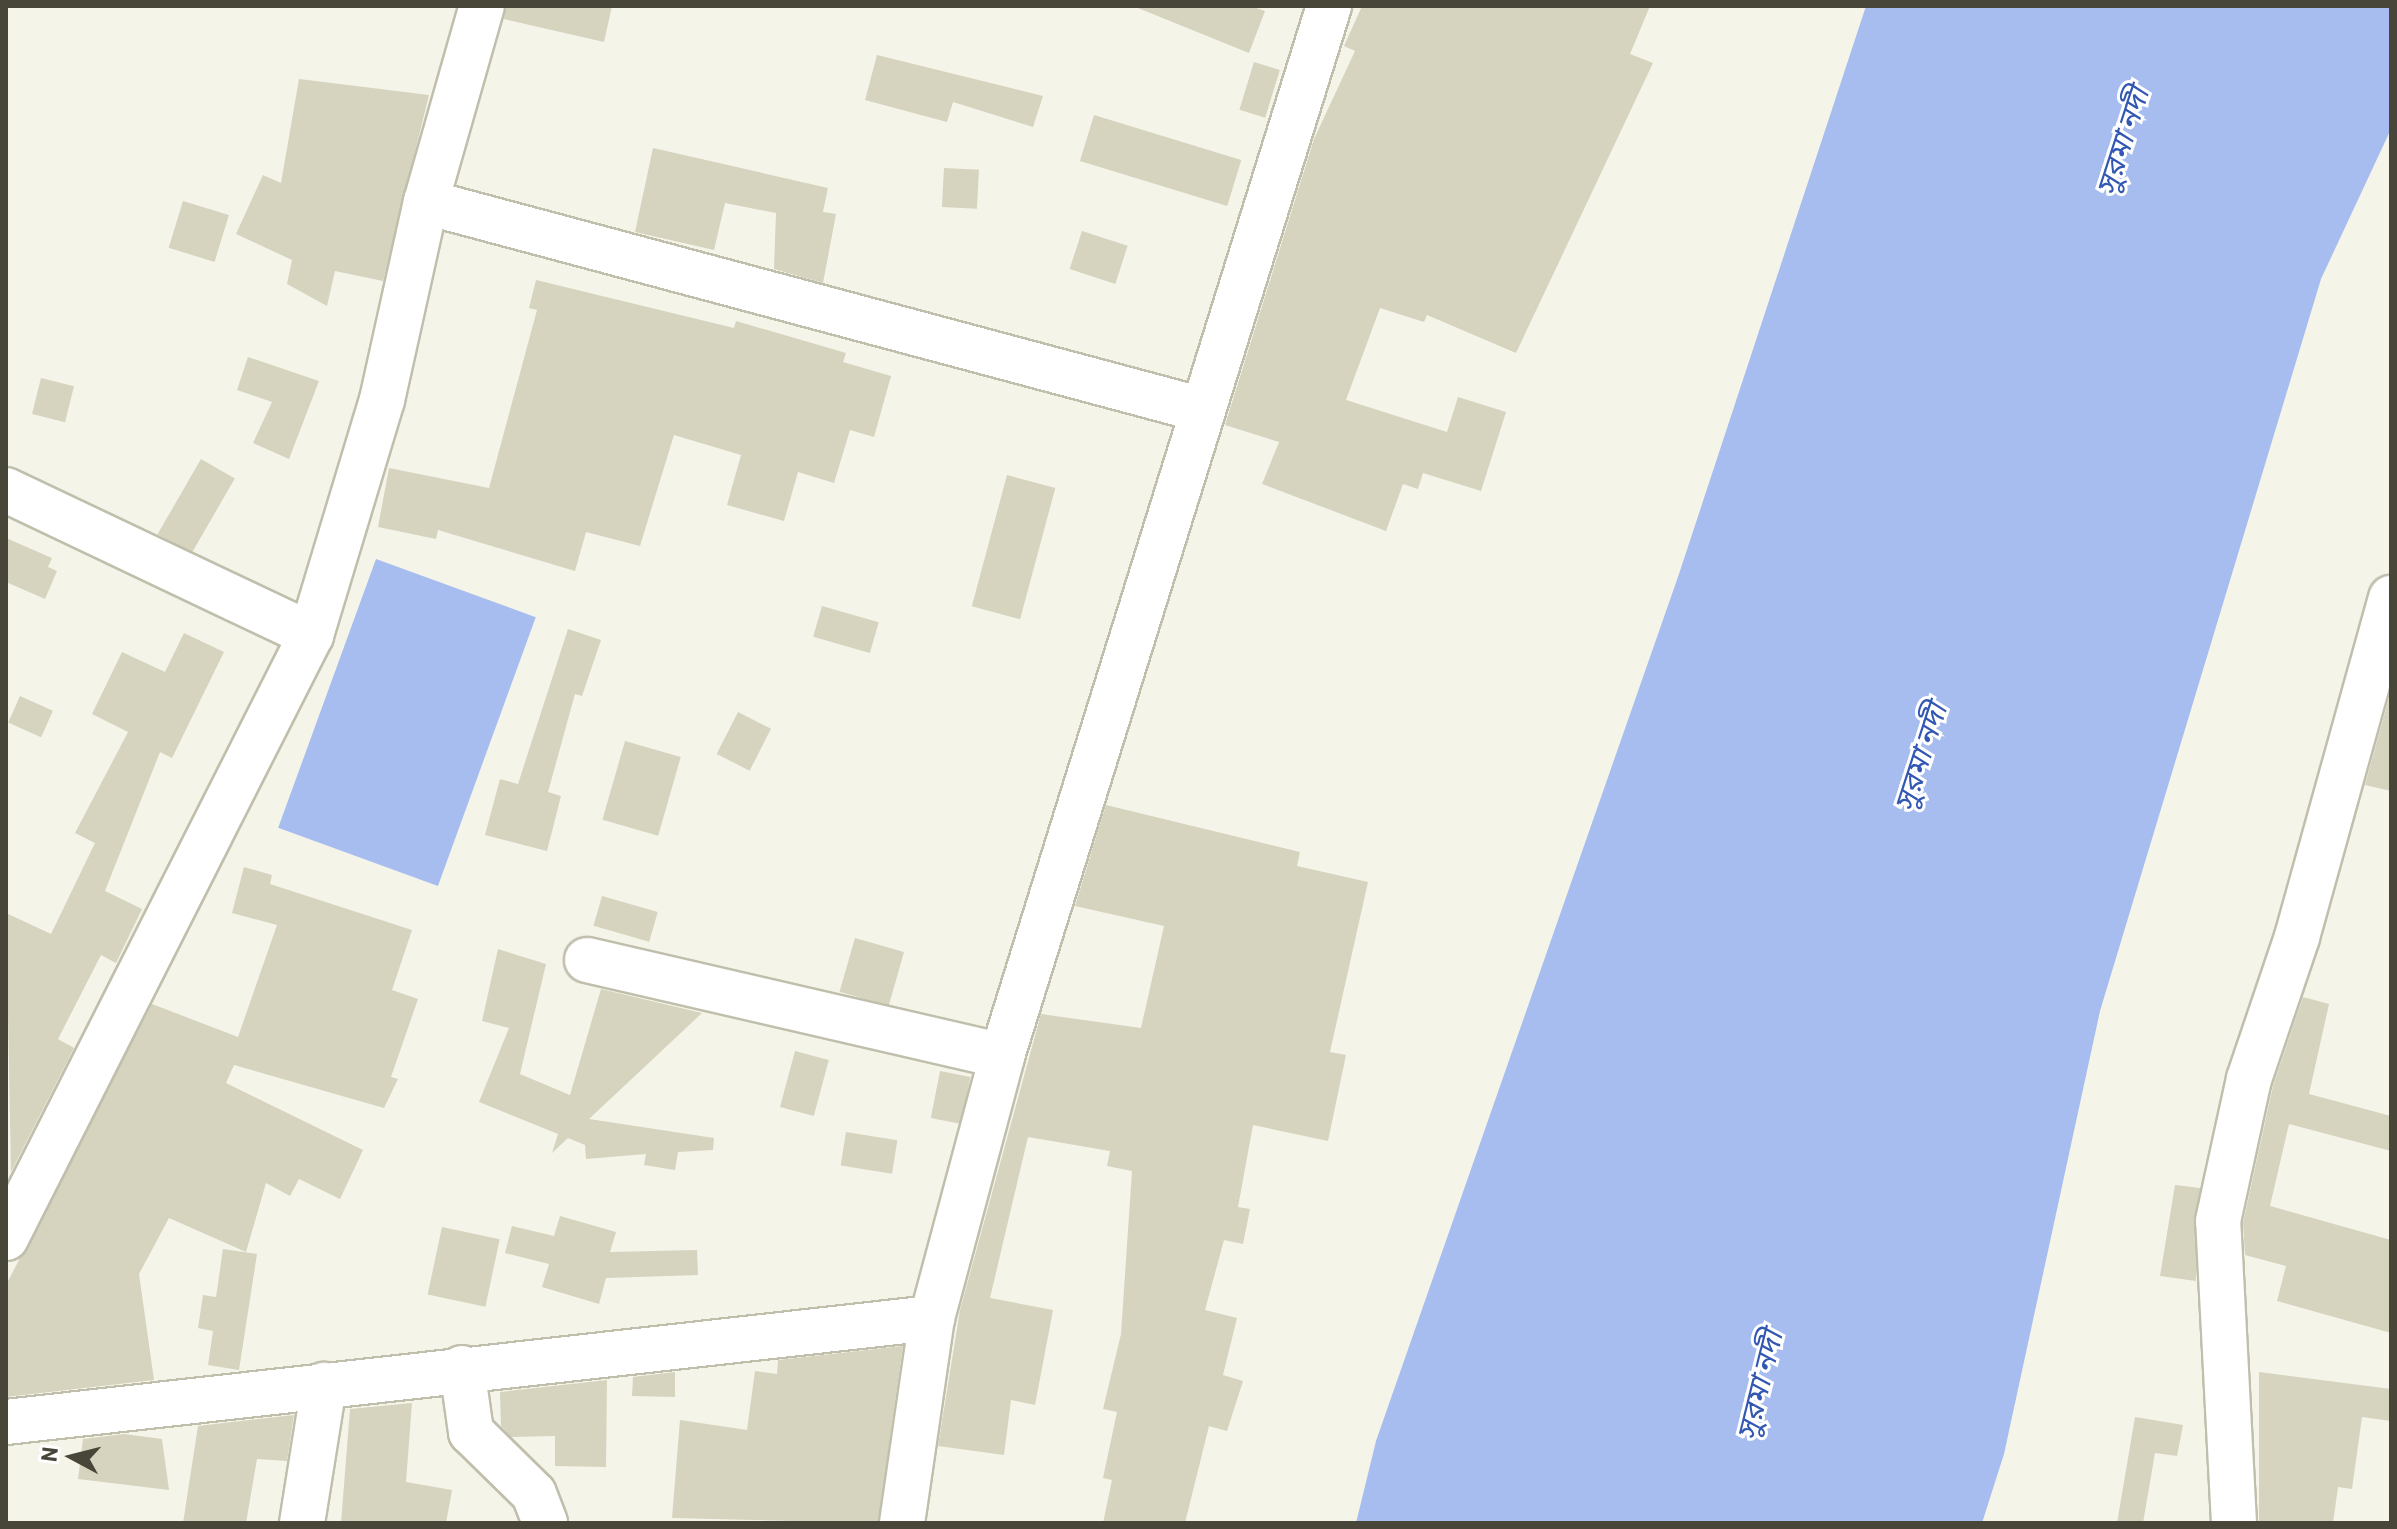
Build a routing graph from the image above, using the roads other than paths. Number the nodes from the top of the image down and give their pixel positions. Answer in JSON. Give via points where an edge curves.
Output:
{"nodes":[{"id":1,"x":482,"y":6,"type":"edge"},
{"id":2,"x":1329,"y":6,"type":"edge"},
{"id":3,"x":426,"y":202,"type":"junction"},
{"id":4,"x":1199,"y":409,"type":"junction"},
{"id":5,"x":6,"y":490,"type":"edge"},
{"id":6,"x":2391,"y":598,"type":"edge"},
{"id":7,"x":311,"y":635,"type":"junction"},
{"id":8,"x":587,"y":960,"type":"dead end"},
{"id":9,"x":1002,"y":1056,"type":"junction"},
{"id":10,"x":12,"y":1209,"type":"edge"},
{"id":11,"x":932,"y":1318,"type":"junction"},
{"id":12,"x":462,"y":1368,"type":"junction"},
{"id":13,"x":324,"y":1385,"type":"junction"},
{"id":14,"x":6,"y":1422,"type":"edge"},
{"id":15,"x":302,"y":1523,"type":"edge"},
{"id":16,"x":545,"y":1523,"type":"edge"},
{"id":17,"x":902,"y":1523,"type":"edge"},
{"id":18,"x":2234,"y":1523,"type":"edge"}],
"edges":[{"from":1,"to":3,"type":"street"},
{"from":2,"to":4,"type":"street"},
{"from":3,"to":4,"type":"street"},
{"from":3,"to":7,"type":"street","via":[[382,400]]},
{"from":4,"to":9,"type":"street"},
{"from":5,"to":7,"type":"street"},
{"from":6,"to":18,"type":"street","via":[[2297,937],[2249,1079],[2218,1221]]},
{"from":7,"to":10,"type":"street"},
{"from":8,"to":9,"type":"street"},
{"from":9,"to":11,"type":"street"},
{"from":11,"to":12,"type":"street"},
{"from":11,"to":17,"type":"street"},
{"from":12,"to":13,"type":"street"},
{"from":12,"to":16,"type":"street","via":[[471,1432],[534,1494]]},
{"from":13,"to":14,"type":"street"},
{"from":13,"to":15,"type":"street"}]}
